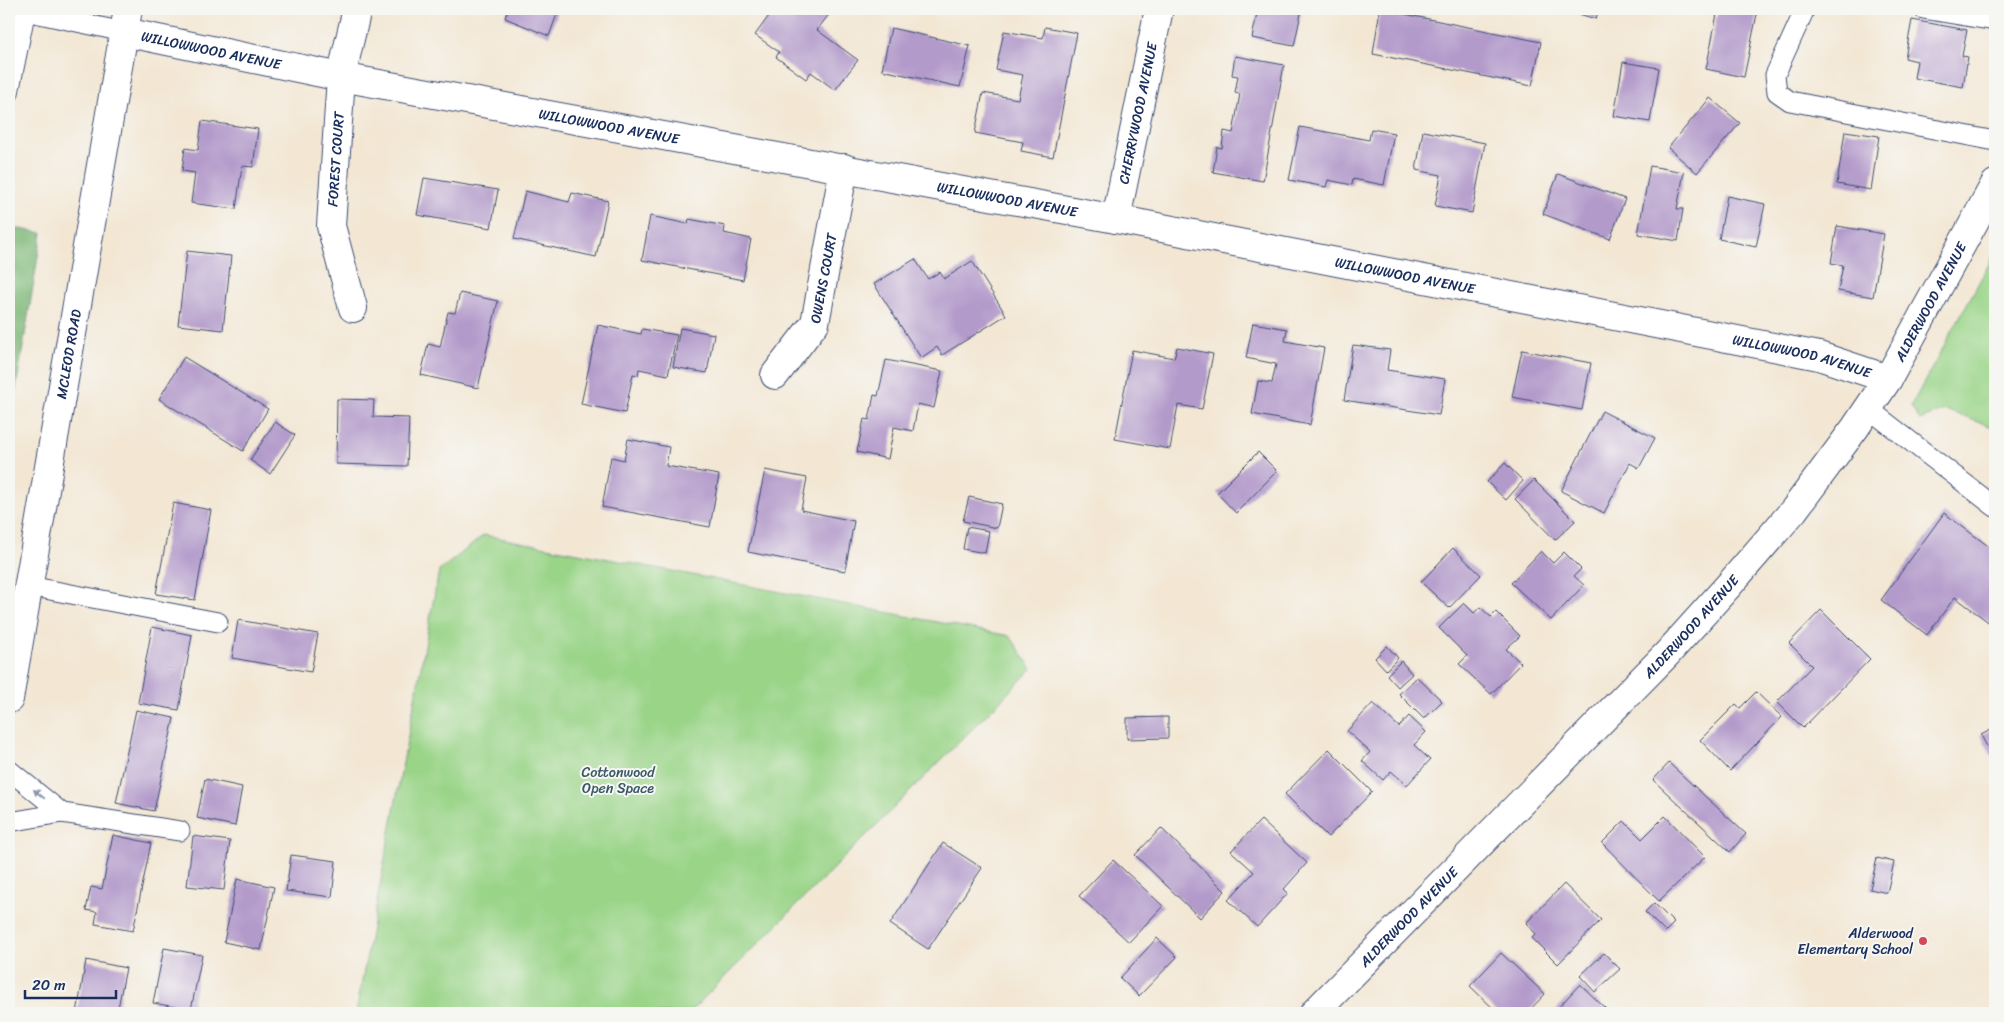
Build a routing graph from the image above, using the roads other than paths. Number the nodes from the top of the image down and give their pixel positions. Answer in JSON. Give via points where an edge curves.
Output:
{"nodes":[{"id":1,"x":357,"y":9,"type":"edge"},
{"id":2,"x":1159,"y":9,"type":"edge"},
{"id":3,"x":1805,"y":9,"type":"edge"},
{"id":4,"x":1923,"y":9,"type":"edge"},
{"id":5,"x":26,"y":10,"type":"edge"},
{"id":6,"x":126,"y":20,"type":"edge"},
{"id":7,"x":1995,"y":22,"type":"edge"},
{"id":8,"x":341,"y":77,"type":"junction"},
{"id":9,"x":9,"y":93,"type":"edge"},
{"id":10,"x":1995,"y":140,"type":"edge"},
{"id":11,"x":844,"y":168,"type":"junction"},
{"id":12,"x":1995,"y":184,"type":"edge"},
{"id":13,"x":1116,"y":218,"type":"junction"},
{"id":14,"x":353,"y":308,"type":"dead end"},
{"id":15,"x":775,"y":375,"type":"dead end"},
{"id":16,"x":1888,"y":379,"type":"junction"},
{"id":17,"x":1869,"y":409,"type":"junction"},
{"id":18,"x":1995,"y":507,"type":"edge"},
{"id":19,"x":29,"y":586,"type":"junction"},
{"id":20,"x":218,"y":622,"type":"dead end"},
{"id":21,"x":13,"y":646,"type":"edge"},
{"id":22,"x":9,"y":699,"type":"edge"},
{"id":23,"x":9,"y":770,"type":"edge"},
{"id":24,"x":62,"y":813,"type":"junction"},
{"id":25,"x":9,"y":822,"type":"edge"},
{"id":26,"x":180,"y":830,"type":"dead end"},
{"id":27,"x":1314,"y":1013,"type":"edge"}],
"edges":[{"from":1,"to":8,"type":"street","name":"FOREST COURT"},
{"from":2,"to":13,"type":"street","name":"CHERRYWOOD AVENUE"},
{"from":3,"to":10,"type":"lane","via":[[1775,75],[1777,92],[1790,101]]},
{"from":4,"to":7,"type":"lane"},
{"from":5,"to":6,"type":"lane"},
{"from":5,"to":9,"type":"lane"},
{"from":6,"to":8,"type":"street","name":"WILLOWWOOD AVENUE"},
{"from":6,"to":19,"type":"street","name":"MCLEOD ROAD"},
{"from":8,"to":11,"type":"street","name":"WILLOWWOOD AVENUE"},
{"from":8,"to":14,"type":"street","name":"FOREST COURT","via":[[331,226]]},
{"from":11,"to":13,"type":"street","name":"WILLOWWOOD AVENUE"},
{"from":11,"to":15,"type":"street","name":"OWENS COURT","via":[[815,323]]},
{"from":12,"to":16,"type":"street","name":"ALDERWOOD AVENUE"},
{"from":13,"to":16,"type":"street","name":"WILLOWWOOD AVENUE","via":[[1819,356]]},
{"from":16,"to":17,"type":"street","name":"ALDERWOOD AVENUE"},
{"from":17,"to":18,"type":"lane"},
{"from":17,"to":27,"type":"street","name":"ALDERWOOD AVENUE","via":[[1794,510],[1685,634]]},
{"from":19,"to":20,"type":"lane"},
{"from":19,"to":21,"type":"street","name":"MCLEOD ROAD"},
{"from":21,"to":22,"type":"street","name":"MCLEOD ROAD"},
{"from":24,"to":23,"type":"lane","one_way":true},
{"from":24,"to":25,"type":"lane"},
{"from":24,"to":26,"type":"lane"}]}
